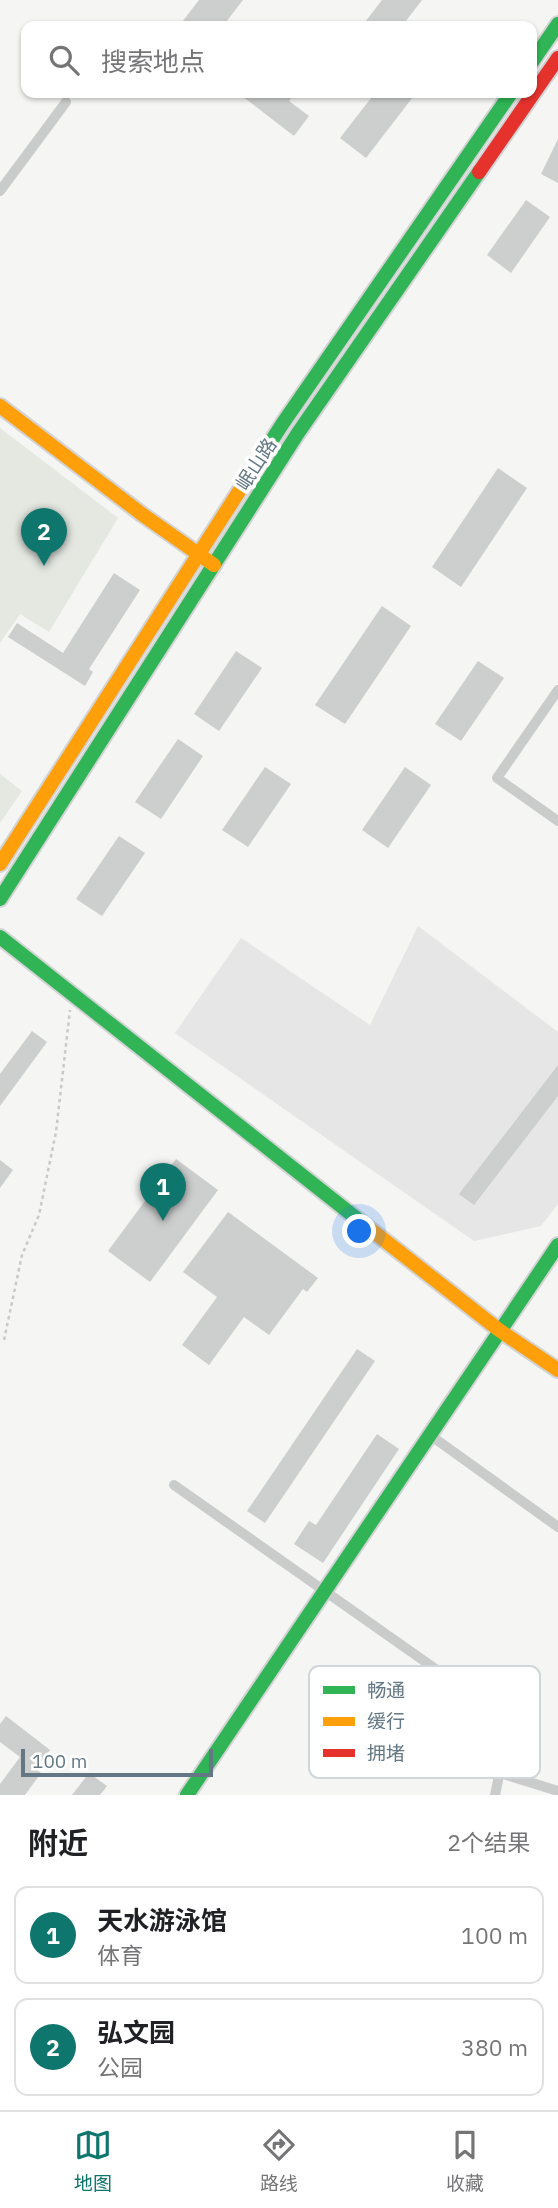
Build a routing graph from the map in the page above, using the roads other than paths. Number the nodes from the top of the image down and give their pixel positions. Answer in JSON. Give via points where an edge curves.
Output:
{"nodes":[{"id":1,"x":558,"y":24,"type":"edge"},
{"id":2,"x":537,"y":55,"type":"edge"},
{"id":3,"x":558,"y":58,"type":"edge"},
{"id":4,"x":537,"y":88,"type":"edge"},
{"id":5,"x":508,"y":98,"type":"edge"},
{"id":6,"x":530,"y":98,"type":"edge"},
{"id":7,"x":66,"y":102,"type":"dead end"},
{"id":8,"x":0,"y":191,"type":"edge"},
{"id":9,"x":0,"y":406,"type":"edge"},
{"id":10,"x":198,"y":555,"type":"junction"},
{"id":11,"x":214,"y":565,"type":"junction"},
{"id":12,"x":558,"y":690,"type":"edge"},
{"id":13,"x":558,"y":821,"type":"edge"},
{"id":14,"x":0,"y":864,"type":"edge"},
{"id":15,"x":0,"y":899,"type":"edge"},
{"id":16,"x":0,"y":937,"type":"edge"},
{"id":17,"x":558,"y":1245,"type":"edge"},
{"id":18,"x":499,"y":1330,"type":"junction"},
{"id":19,"x":558,"y":1370,"type":"edge"},
{"id":20,"x":430,"y":1435,"type":"junction"},
{"id":21,"x":174,"y":1485,"type":"dead end"},
{"id":22,"x":558,"y":1527,"type":"edge"},
{"id":23,"x":323,"y":1591,"type":"junction"},
{"id":24,"x":431,"y":1666,"type":"edge"},
{"id":25,"x":516,"y":1778,"type":"edge"},
{"id":26,"x":558,"y":1791,"type":"edge"},
{"id":27,"x":187,"y":1795,"type":"edge"}],
"edges":[{"from":1,"to":2,"type":"main road"},
{"from":3,"to":4,"type":"main road","name":"岷山路"},
{"from":5,"to":10,"type":"main road","name":"岷山路","via":[[283,423]]},
{"from":6,"to":11,"type":"main road","name":"岷山路","via":[[298,433]]},
{"from":7,"to":8,"type":"street"},
{"from":9,"to":10,"type":"main road"},
{"from":10,"to":11,"type":"main road"},
{"from":10,"to":14,"type":"main road","name":"岷山路"},
{"from":11,"to":15,"type":"main road","name":"岷山路"},
{"from":12,"to":13,"type":"street","via":[[497,778]]},
{"from":16,"to":18,"type":"main road"},
{"from":17,"to":18,"type":"main road"},
{"from":18,"to":19,"type":"main road"},
{"from":18,"to":20,"type":"main road"},
{"from":20,"to":22,"type":"street"},
{"from":20,"to":23,"type":"main road"},
{"from":21,"to":23,"type":"street"},
{"from":23,"to":24,"type":"street"},
{"from":23,"to":27,"type":"main road"},
{"from":25,"to":26,"type":"street"}]}
